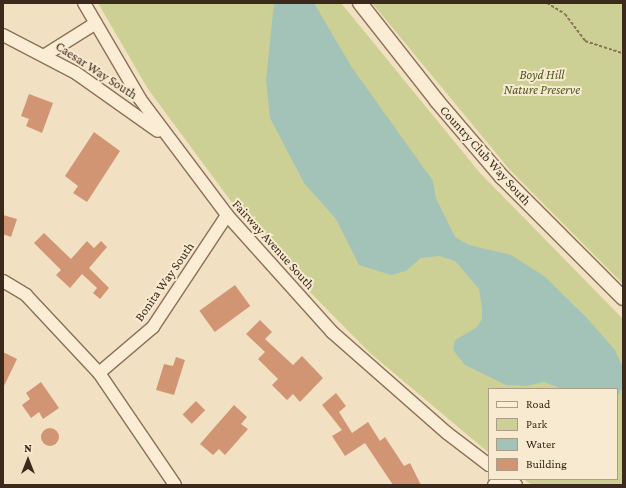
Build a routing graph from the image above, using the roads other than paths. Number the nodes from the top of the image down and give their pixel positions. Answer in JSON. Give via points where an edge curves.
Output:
{"nodes":[{"id":1,"x":84,"y":3,"type":"edge"},
{"id":2,"x":360,"y":3,"type":"edge"},
{"id":3,"x":96,"y":23,"type":"junction"},
{"id":4,"x":3,"y":35,"type":"edge"},
{"id":5,"x":45,"y":55,"type":"junction"},
{"id":6,"x":168,"y":139,"type":"junction"},
{"id":7,"x":227,"y":215,"type":"junction"},
{"id":8,"x":3,"y":281,"type":"edge"},
{"id":9,"x":623,"y":298,"type":"edge"},
{"id":10,"x":99,"y":373,"type":"junction"},
{"id":11,"x":488,"y":464,"type":"edge"},
{"id":12,"x":175,"y":485,"type":"edge"}],
"edges":[{"from":1,"to":3,"type":"street","name":"Fairway Avenue South"},
{"from":2,"to":9,"type":"street","name":"Country Club Way South","via":[[437,101],[502,177]]},
{"from":3,"to":5,"type":"street"},
{"from":3,"to":6,"type":"street","name":"Fairway Avenue South"},
{"from":4,"to":5,"type":"street","name":"Caesar Way South"},
{"from":5,"to":6,"type":"street","name":"Caesar Way South","via":[[121,102]]},
{"from":6,"to":7,"type":"street","name":"Fairway Avenue South"},
{"from":7,"to":10,"type":"street","name":"Bonita Way South","via":[[153,327]]},
{"from":7,"to":11,"type":"street","name":"Fairway Avenue South","via":[[332,332],[447,433]]},
{"from":8,"to":10,"type":"street","via":[[26,295]]},
{"from":10,"to":12,"type":"street"}]}
